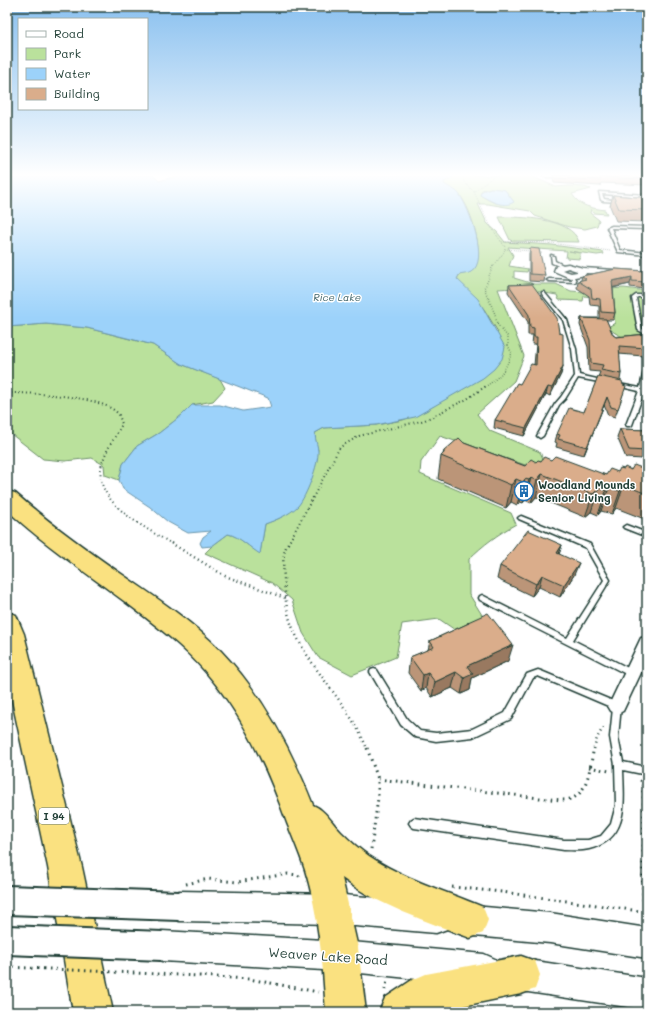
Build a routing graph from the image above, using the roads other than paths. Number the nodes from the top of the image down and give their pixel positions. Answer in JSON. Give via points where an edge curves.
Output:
{"nodes":[{"id":1,"x":647,"y":225,"type":"edge"},
{"id":2,"x":629,"y":228,"type":"junction"},
{"id":3,"x":647,"y":228,"type":"edge"},
{"id":4,"x":647,"y":254,"type":"edge"},
{"id":5,"x":552,"y":256,"type":"dead end"},
{"id":6,"x":562,"y":266,"type":"junction"},
{"id":7,"x":582,"y":270,"type":"junction"},
{"id":8,"x":647,"y":274,"type":"edge"},
{"id":9,"x":572,"y":276,"type":"junction"},
{"id":10,"x":549,"y":280,"type":"dead end"},
{"id":11,"x":542,"y":293,"type":"dead end"},
{"id":12,"x":647,"y":296,"type":"edge"},
{"id":13,"x":647,"y":334,"type":"edge"},
{"id":14,"x":647,"y":367,"type":"edge"},
{"id":15,"x":577,"y":376,"type":"junction"},
{"id":16,"x":608,"y":382,"type":"edge"},
{"id":17,"x":615,"y":384,"type":"edge"},
{"id":18,"x":644,"y":391,"type":"edge"},
{"id":19,"x":629,"y":425,"type":"dead end"},
{"id":20,"x":540,"y":436,"type":"dead end"},
{"id":21,"x":7,"y":498,"type":"edge"},
{"id":22,"x":521,"y":518,"type":"dead end"},
{"id":23,"x":626,"y":527,"type":"dead end"},
{"id":24,"x":647,"y":535,"type":"edge"},
{"id":25,"x":482,"y":598,"type":"dead end"},
{"id":26,"x":7,"y":622,"type":"edge"},
{"id":27,"x":570,"y":641,"type":"junction"},
{"id":28,"x":647,"y":643,"type":"edge"},
{"id":29,"x":374,"y":672,"type":"dead end"},
{"id":30,"x":631,"y":674,"type":"junction"},
{"id":31,"x":617,"y":706,"type":"junction"},
{"id":32,"x":619,"y":769,"type":"junction"},
{"id":33,"x":647,"y":771,"type":"edge"},
{"id":34,"x":297,"y":806,"type":"junction"},
{"id":35,"x":414,"y":823,"type":"dead end"},
{"id":36,"x":7,"y":900,"type":"edge"},
{"id":37,"x":332,"y":909,"type":"junction"},
{"id":38,"x":470,"y":920,"type":"junction"},
{"id":39,"x":7,"y":940,"type":"edge"},
{"id":40,"x":647,"y":943,"type":"edge"},
{"id":41,"x":341,"y":956,"type":"junction"},
{"id":42,"x":521,"y":975,"type":"junction"},
{"id":43,"x":647,"y":994,"type":"edge"},
{"id":44,"x":336,"y":1002,"type":"edge"},
{"id":45,"x":93,"y":1012,"type":"edge"},
{"id":46,"x":399,"y":1012,"type":"edge"}],
"edges":[{"from":1,"to":2,"type":"lane","via":[[636,224]]},
{"from":2,"to":3,"type":"lane"},
{"from":2,"to":4,"type":"lane","via":[[609,228],[618,251]]},
{"from":5,"to":6,"type":"lane","via":[[553,262]]},
{"from":6,"to":7,"type":"street"},
{"from":6,"to":9,"type":"street","via":[[558,271]]},
{"from":7,"to":8,"type":"street"},
{"from":7,"to":9,"type":"street","via":[[582,273]]},
{"from":9,"to":10,"type":"lane","via":[[574,281]]},
{"from":11,"to":15,"type":"lane","via":[[565,320],[574,349]]},
{"from":12,"to":13,"type":"lane","via":[[634,298],[640,330]]},
{"from":14,"to":18,"type":"lane"},
{"from":15,"to":16,"type":"lane"},
{"from":15,"to":20,"type":"lane","via":[[557,404]]},
{"from":17,"to":18,"type":"lane"},
{"from":18,"to":19,"type":"lane"},
{"from":21,"to":34,"type":"highway","via":[[60,542],[189,638],[229,678],[266,733]]},
{"from":22,"to":27,"type":"lane","via":[[588,546],[607,580]]},
{"from":23,"to":24,"type":"lane"},
{"from":25,"to":27,"type":"lane"},
{"from":26,"to":45,"type":"highway","number":"I 94","via":[[66,867]]},
{"from":27,"to":30,"type":"lane"},
{"from":28,"to":30,"type":"street"},
{"from":29,"to":31,"type":"lane","via":[[404,722],[418,734],[436,737],[473,733],[508,716],[530,676],[538,673]]},
{"from":30,"to":31,"type":"street"},
{"from":31,"to":32,"type":"lane","via":[[614,737]]},
{"from":32,"to":33,"type":"lane"},
{"from":32,"to":35,"type":"lane","via":[[620,805],[615,826],[604,839],[588,845],[564,845]]},
{"from":34,"to":37,"type":"highway","via":[[326,882]]},
{"from":34,"to":38,"type":"highway","via":[[326,841],[356,868],[386,886]]},
{"from":36,"to":37,"type":"main road","bridge":true,"via":[[180,896]]},
{"from":37,"to":38,"type":"main road"},
{"from":37,"to":41,"type":"highway"},
{"from":38,"to":40,"type":"main road","via":[[550,928]]},
{"from":39,"to":41,"type":"main road","name":"Weaver Lake Road","bridge":true,"via":[[195,962]]},
{"from":41,"to":42,"type":"main road","name":"Weaver Lake Road"},
{"from":41,"to":44,"type":"highway"},
{"from":42,"to":43,"type":"main road","name":"Weaver Lake Road"},
{"from":42,"to":46,"type":"highway","via":[[426,994]]}]}
